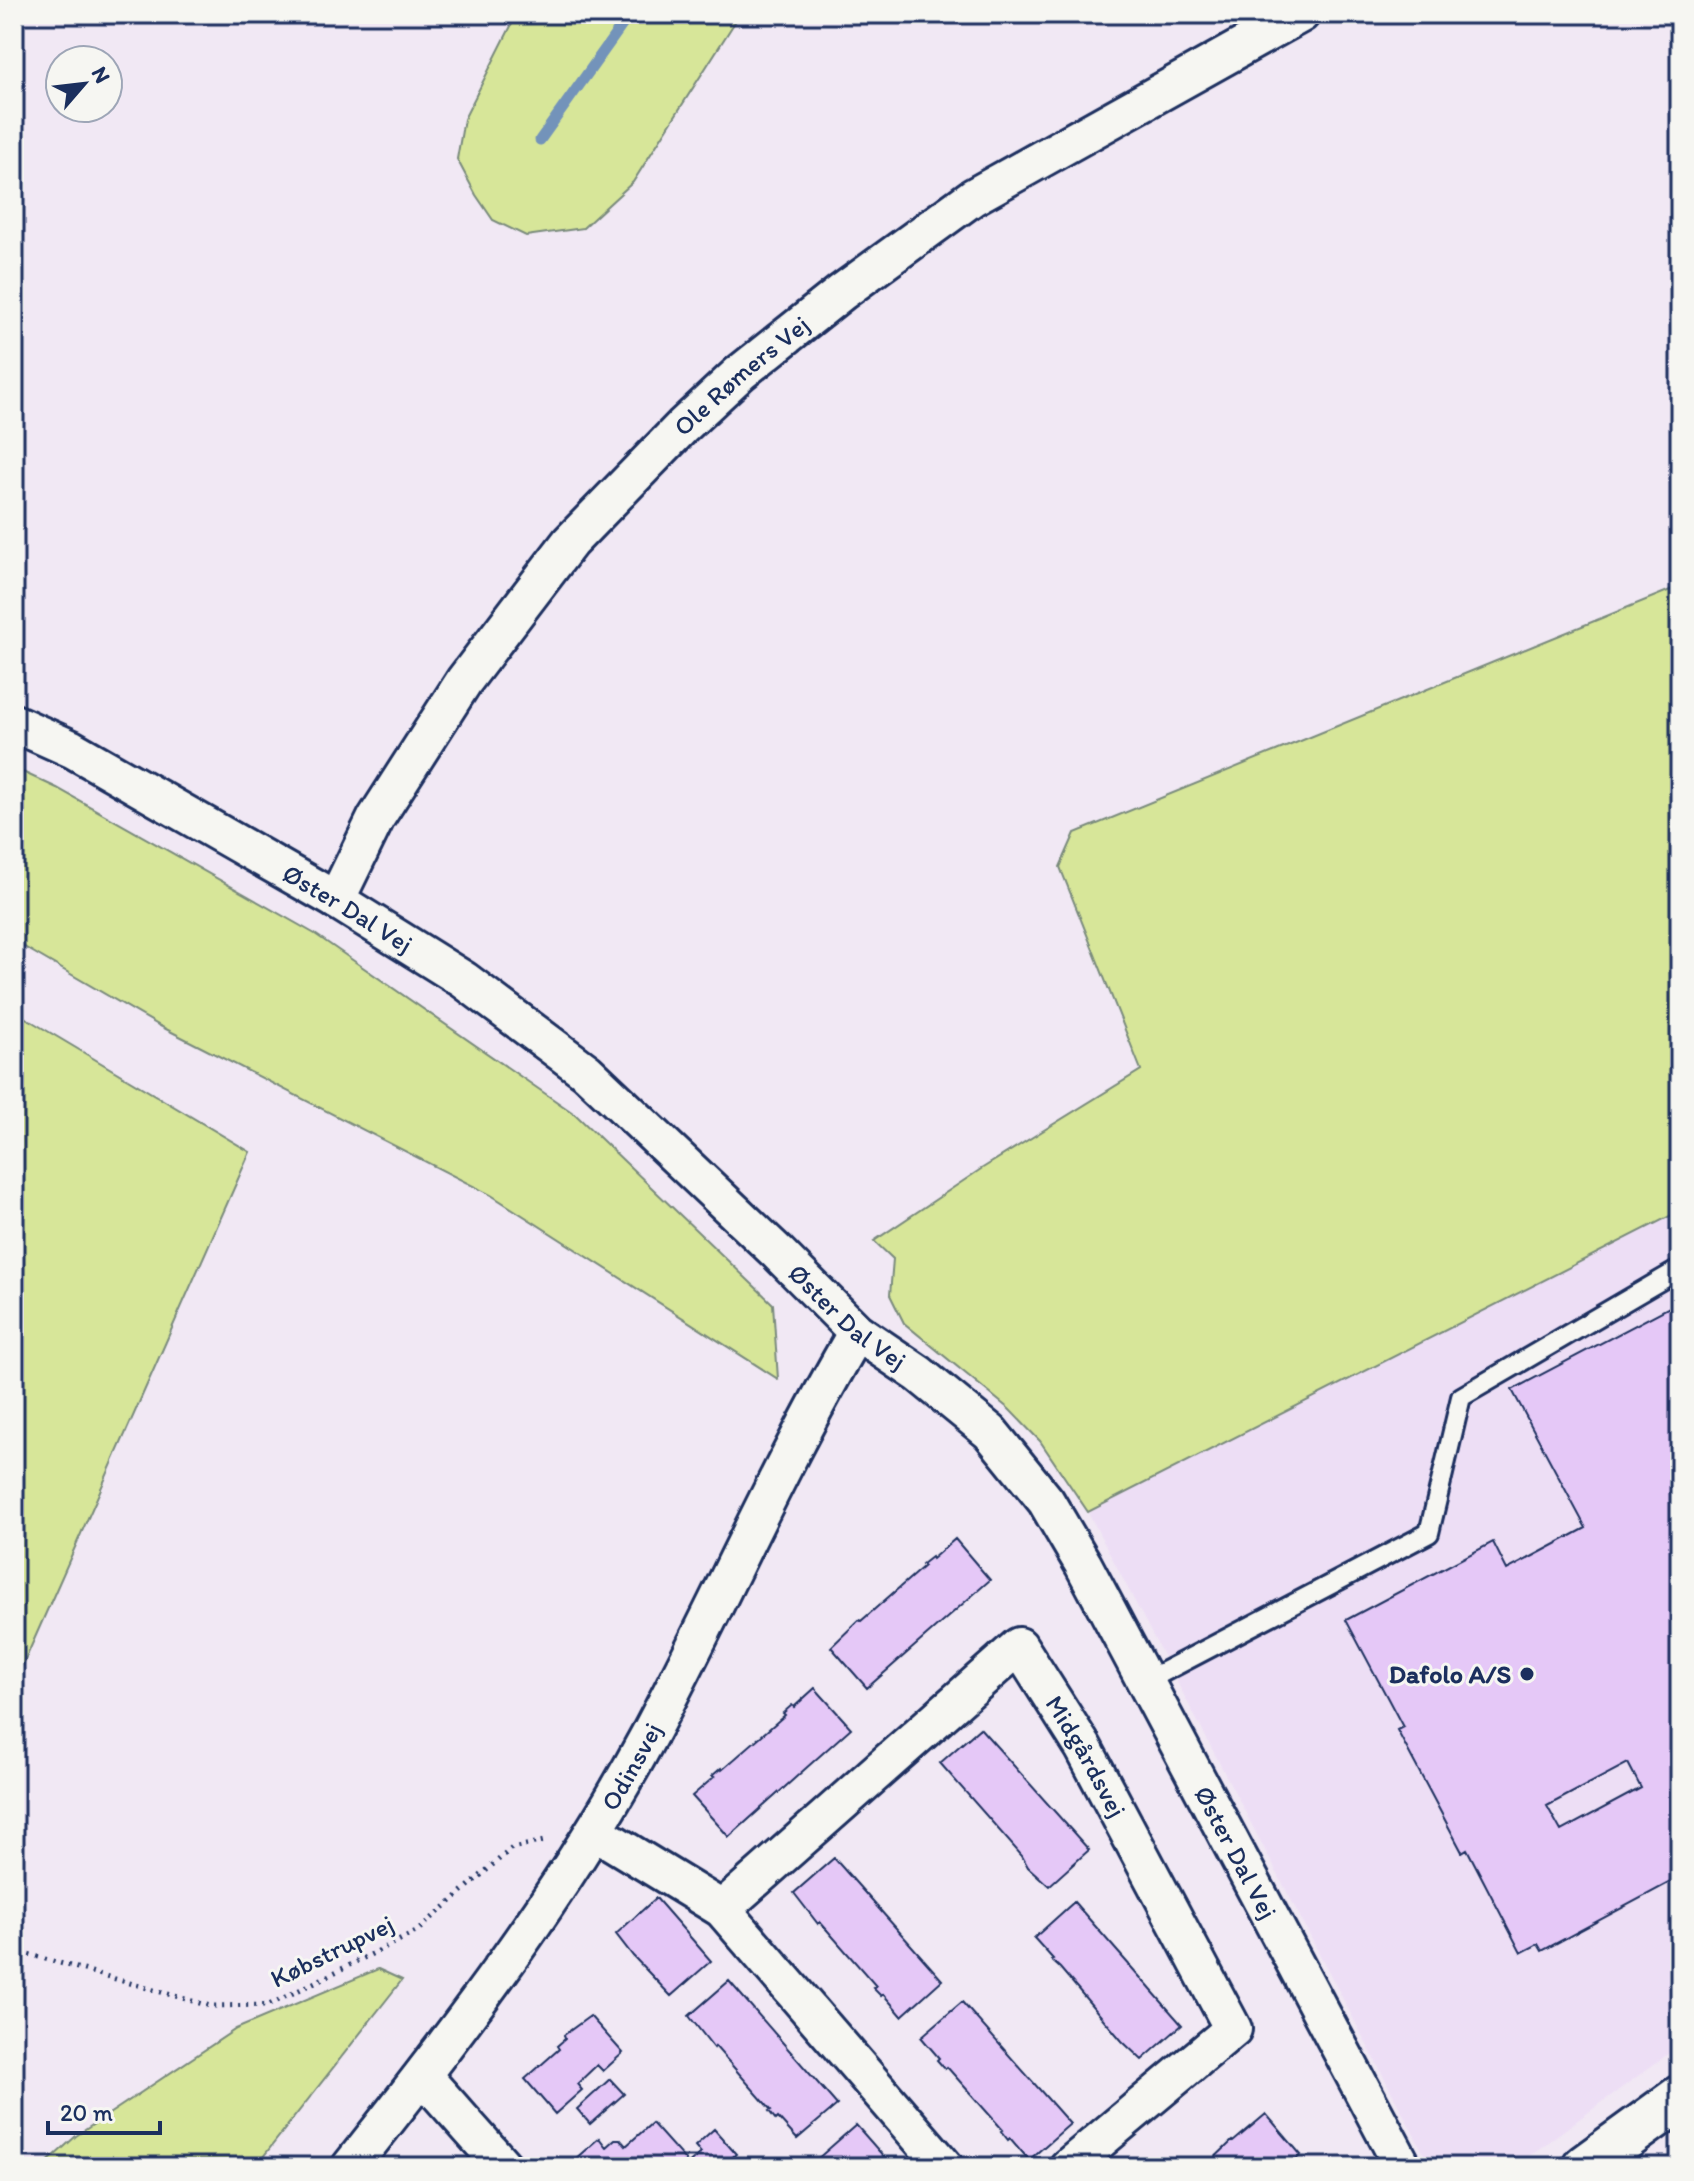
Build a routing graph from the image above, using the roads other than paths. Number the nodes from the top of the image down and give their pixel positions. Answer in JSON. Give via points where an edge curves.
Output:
{"nodes":[{"id":1,"x":1301,"y":14,"type":"edge"},
{"id":2,"x":14,"y":723,"type":"edge"},
{"id":3,"x":336,"y":900,"type":"junction"},
{"id":4,"x":1680,"y":1269,"type":"edge"},
{"id":5,"x":857,"y":1332,"type":"junction"},
{"id":6,"x":1146,"y":1681,"type":"junction"},
{"id":7,"x":594,"y":1831,"type":"junction"},
{"id":8,"x":722,"y":1909,"type":"junction"},
{"id":9,"x":423,"y":2076,"type":"junction"},
{"id":10,"x":1680,"y":2098,"type":"edge"},
{"id":11,"x":350,"y":2167,"type":"edge"},
{"id":12,"x":504,"y":2167,"type":"edge"},
{"id":13,"x":945,"y":2167,"type":"edge"},
{"id":14,"x":1068,"y":2167,"type":"edge"},
{"id":15,"x":1403,"y":2167,"type":"edge"},
{"id":16,"x":1585,"y":2167,"type":"edge"}],
"edges":[{"from":1,"to":3,"type":"street","name":"Ole Rømers Vej","via":[[973,197],[740,373],[570,542],[464,681],[376,818]]},
{"from":2,"to":3,"type":"street","name":"Øster Dal Vej","via":[[72,749]]},
{"from":3,"to":5,"type":"street","name":"Øster Dal Vej","via":[[464,980],[587,1072]]},
{"from":4,"to":6,"type":"lane","via":[[1461,1397],[1429,1533]]},
{"from":5,"to":6,"type":"street","name":"Øster Dal Vej","via":[[990,1432],[1046,1501]]},
{"from":5,"to":7,"type":"street","name":"Odinsvej"},
{"from":6,"to":15,"type":"street","name":"Øster Dal Vej"},
{"from":7,"to":8,"type":"street"},
{"from":7,"to":9,"type":"street","name":"Odinsvej"},
{"from":8,"to":13,"type":"street"},
{"from":8,"to":14,"type":"street","name":"Midgårdsvej","via":[[1019,1646],[1083,1747],[1233,2029]]},
{"from":9,"to":11,"type":"street","name":"Odinsvej"},
{"from":9,"to":12,"type":"street"},
{"from":10,"to":16,"type":"street"}]}
